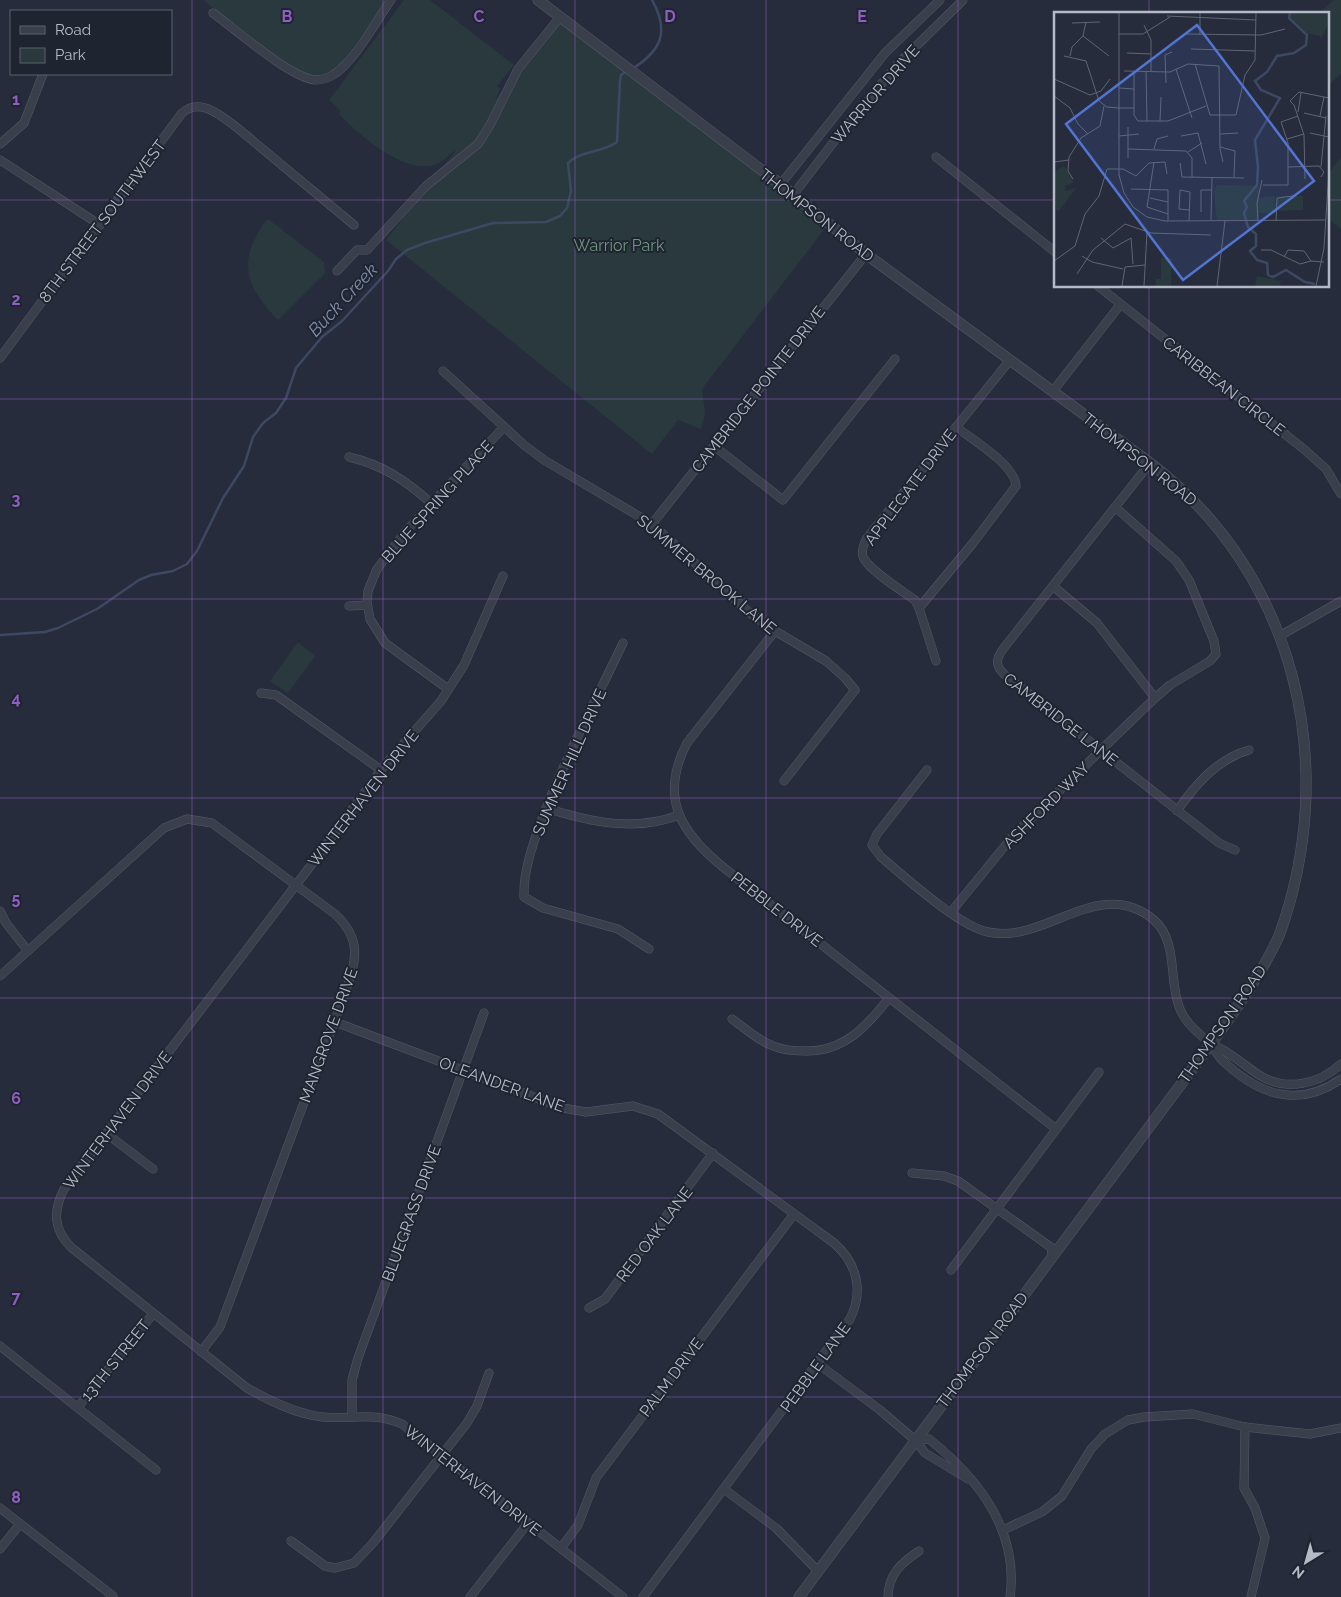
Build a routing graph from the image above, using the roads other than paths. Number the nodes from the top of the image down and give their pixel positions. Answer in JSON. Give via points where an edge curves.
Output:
{"nodes":[{"id":1,"x":391,"y":0,"type":"edge"},
{"id":2,"x":538,"y":0,"type":"edge"},
{"id":3,"x":940,"y":0,"type":"edge"},
{"id":4,"x":963,"y":0,"type":"edge"},
{"id":5,"x":213,"y":13,"type":"dead end"},
{"id":6,"x":560,"y":16,"type":"junction"},
{"id":7,"x":43,"y":75,"type":"edge"},
{"id":8,"x":0,"y":144,"type":"edge"},
{"id":9,"x":936,"y":157,"type":"dead end"},
{"id":10,"x":0,"y":160,"type":"edge"},
{"id":11,"x":780,"y":185,"type":"junction"},
{"id":12,"x":793,"y":195,"type":"junction"},
{"id":13,"x":100,"y":225,"type":"junction"},
{"id":14,"x":354,"y":225,"type":"dead end"},
{"id":15,"x":1054,"y":251,"type":"edge"},
{"id":16,"x":866,"y":254,"type":"junction"},
{"id":17,"x":337,"y":271,"type":"dead end"},
{"id":18,"x":1100,"y":288,"type":"edge"},
{"id":19,"x":1120,"y":305,"type":"junction"},
{"id":20,"x":0,"y":358,"type":"edge"},
{"id":21,"x":895,"y":359,"type":"dead end"},
{"id":22,"x":1010,"y":360,"type":"junction"},
{"id":23,"x":442,"y":371,"type":"dead end"},
{"id":24,"x":1052,"y":391,"type":"junction"},
{"id":25,"x":956,"y":427,"type":"junction"},
{"id":26,"x":503,"y":428,"type":"junction"},
{"id":27,"x":714,"y":446,"type":"junction"},
{"id":28,"x":349,"y":458,"type":"dead end"},
{"id":29,"x":1150,"y":463,"type":"junction"},
{"id":30,"x":1340,"y":491,"type":"edge"},
{"id":31,"x":431,"y":503,"type":"junction"},
{"id":32,"x":1115,"y":507,"type":"junction"},
{"id":33,"x":652,"y":524,"type":"junction"},
{"id":34,"x":503,"y":576,"type":"dead end"},
{"id":35,"x":1052,"y":586,"type":"junction"},
{"id":36,"x":1341,"y":601,"type":"edge"},
{"id":37,"x":367,"y":605,"type":"junction"},
{"id":38,"x":349,"y":606,"type":"dead end"},
{"id":39,"x":919,"y":608,"type":"junction"},
{"id":40,"x":774,"y":631,"type":"junction"},
{"id":41,"x":1283,"y":634,"type":"junction"},
{"id":42,"x":623,"y":643,"type":"dead end"},
{"id":43,"x":936,"y":661,"type":"dead end"},
{"id":44,"x":448,"y":690,"type":"junction"},
{"id":45,"x":261,"y":693,"type":"dead end"},
{"id":46,"x":1155,"y":698,"type":"junction"},
{"id":47,"x":1100,"y":750,"type":"junction"},
{"id":48,"x":1249,"y":750,"type":"dead end"},
{"id":49,"x":381,"y":770,"type":"junction"},
{"id":50,"x":927,"y":770,"type":"dead end"},
{"id":51,"x":784,"y":781,"type":"dead end"},
{"id":52,"x":546,"y":808,"type":"junction"},
{"id":53,"x":1177,"y":811,"type":"junction"},
{"id":54,"x":679,"y":815,"type":"junction"},
{"id":55,"x":1235,"y":850,"type":"dead end"},
{"id":56,"x":296,"y":884,"type":"junction"},
{"id":57,"x":0,"y":911,"type":"edge"},
{"id":58,"x":951,"y":912,"type":"junction"},
{"id":59,"x":28,"y":950,"type":"junction"},
{"id":60,"x":649,"y":950,"type":"dead end"},
{"id":61,"x":0,"y":976,"type":"edge"},
{"id":62,"x":890,"y":998,"type":"junction"},
{"id":63,"x":484,"y":1013,"type":"dead end"},
{"id":64,"x":732,"y":1019,"type":"dead end"},
{"id":65,"x":334,"y":1022,"type":"junction"},
{"id":66,"x":1211,"y":1044,"type":"junction"},
{"id":67,"x":1341,"y":1064,"type":"edge"},
{"id":68,"x":464,"y":1071,"type":"junction"},
{"id":69,"x":1099,"y":1072,"type":"dead end"},
{"id":70,"x":1341,"y":1079,"type":"edge"},
{"id":71,"x":671,"y":1123,"type":"joint"},
{"id":72,"x":1056,"y":1129,"type":"junction"},
{"id":73,"x":106,"y":1134,"type":"junction"},
{"id":74,"x":713,"y":1154,"type":"junction"},
{"id":75,"x":153,"y":1170,"type":"dead end"},
{"id":76,"x":912,"y":1173,"type":"dead end"},
{"id":77,"x":997,"y":1207,"type":"junction"},
{"id":78,"x":794,"y":1214,"type":"junction"},
{"id":79,"x":1051,"y":1259,"type":"junction"},
{"id":80,"x":951,"y":1270,"type":"dead end"},
{"id":81,"x":588,"y":1308,"type":"dead end"},
{"id":82,"x":153,"y":1314,"type":"junction"},
{"id":83,"x":0,"y":1346,"type":"edge"},
{"id":84,"x":201,"y":1352,"type":"junction"},
{"id":85,"x":818,"y":1364,"type":"junction"},
{"id":86,"x":489,"y":1373,"type":"dead end"},
{"id":87,"x":78,"y":1407,"type":"junction"},
{"id":88,"x":352,"y":1416,"type":"junction"},
{"id":89,"x":1244,"y":1427,"type":"junction"},
{"id":90,"x":1341,"y":1428,"type":"edge"},
{"id":91,"x":915,"y":1440,"type":"junction"},
{"id":92,"x":443,"y":1455,"type":"junction"},
{"id":93,"x":156,"y":1470,"type":"dead end"},
{"id":94,"x":972,"y":1481,"type":"junction"},
{"id":95,"x":724,"y":1489,"type":"junction"},
{"id":96,"x":0,"y":1508,"type":"edge"},
{"id":97,"x":528,"y":1523,"type":"junction"},
{"id":98,"x":20,"y":1524,"type":"junction"},
{"id":99,"x":1003,"y":1530,"type":"junction"},
{"id":100,"x":292,"y":1541,"type":"dead end"},
{"id":101,"x":561,"y":1548,"type":"junction"},
{"id":102,"x":0,"y":1549,"type":"edge"},
{"id":103,"x":919,"y":1552,"type":"dead end"},
{"id":104,"x":818,"y":1571,"type":"junction"},
{"id":105,"x":113,"y":1596,"type":"edge"},
{"id":106,"x":470,"y":1597,"type":"edge"},
{"id":107,"x":623,"y":1597,"type":"edge"},
{"id":108,"x":644,"y":1597,"type":"edge"},
{"id":109,"x":799,"y":1597,"type":"edge"},
{"id":110,"x":888,"y":1597,"type":"edge"},
{"id":111,"x":1010,"y":1597,"type":"edge"},
{"id":112,"x":1251,"y":1597,"type":"edge"}],
"edges":[{"from":1,"to":5,"type":"street","via":[[346,63],[332,76],[320,80],[289,68]]},
{"from":2,"to":6,"type":"street","name":"THOMPSON ROAD"},
{"from":3,"to":11,"type":"street","name":"WARRIOR DRIVE","via":[[885,53]]},
{"from":4,"to":12,"type":"street","name":"WARRIOR DRIVE","via":[[896,66]]},
{"from":6,"to":11,"type":"street","name":"THOMPSON ROAD"},
{"from":6,"to":17,"type":"street","via":[[515,74],[478,144],[426,186],[367,250],[358,250]]},
{"from":7,"to":8,"type":"street","via":[[24,123]]},
{"from":9,"to":15,"type":"street"},
{"from":10,"to":13,"type":"street"},
{"from":11,"to":12,"type":"street","name":"THOMPSON ROAD"},
{"from":12,"to":16,"type":"street","name":"THOMPSON ROAD"},
{"from":13,"to":14,"type":"street","name":"8TH STREET SOUTHWEST","via":[[187,109],[195,106],[216,112]]},
{"from":13,"to":20,"type":"street","name":"8TH STREET SOUTHWEST"},
{"from":16,"to":22,"type":"street","name":"THOMPSON ROAD"},
{"from":16,"to":27,"type":"street","name":"CAMBRIDGE POINTE DRIVE"},
{"from":18,"to":19,"type":"street","name":"CARIBBEAN CIRCLE"},
{"from":19,"to":24,"type":"street"},
{"from":19,"to":30,"type":"street","name":"CARIBBEAN CIRCLE","via":[[1305,450],[1326,469]]},
{"from":21,"to":27,"type":"street","via":[[783,500]]},
{"from":22,"to":24,"type":"street","name":"THOMPSON ROAD"},
{"from":22,"to":25,"type":"street","name":"APPLEGATE DRIVE"},
{"from":23,"to":26,"type":"street","name":"SUMMER BROOK LANE"},
{"from":24,"to":29,"type":"street","name":"THOMPSON ROAD"},
{"from":25,"to":39,"type":"street","name":"APPLEGATE DRIVE","via":[[867,538],[863,548],[864,559],[871,567],[914,600]]},
{"from":25,"to":39,"type":"street","via":[[1006,466],[1016,486]]},
{"from":26,"to":31,"type":"street","name":"BLUE SPRING PLACE"},
{"from":26,"to":33,"type":"street","name":"SUMMER BROOK LANE","via":[[544,460]]},
{"from":27,"to":33,"type":"street","name":"CAMBRIDGE POINTE DRIVE"},
{"from":28,"to":31,"type":"street","via":[[389,470]]},
{"from":29,"to":32,"type":"street","name":"CAMBRIDGE LANE"},
{"from":29,"to":41,"type":"street","name":"THOMPSON ROAD","via":[[1193,498],[1228,537],[1264,592]]},
{"from":31,"to":37,"type":"street","name":"BLUE SPRING PLACE","via":[[377,569]]},
{"from":32,"to":35,"type":"street","name":"CAMBRIDGE LANE"},
{"from":32,"to":46,"type":"street","name":"ASHFORD WAY","via":[[1179,566],[1189,580],[1216,648],[1216,654],[1210,661]]},
{"from":33,"to":40,"type":"street","name":"SUMMER BROOK LANE","via":[[741,606]]},
{"from":34,"to":44,"type":"street","name":"WINTERHAVEN DRIVE","via":[[464,665]]},
{"from":35,"to":46,"type":"street","via":[[1097,622]]},
{"from":35,"to":47,"type":"street","name":"CAMBRIDGE LANE","via":[[997,658],[998,669]]},
{"from":36,"to":41,"type":"street"},
{"from":37,"to":38,"type":"street"},
{"from":37,"to":44,"type":"street","via":[[370,619],[384,643]]},
{"from":39,"to":43,"type":"street"},
{"from":40,"to":51,"type":"street","name":"SUMMER BROOK LANE","via":[[826,661],[855,690]]},
{"from":40,"to":54,"type":"street","name":"PEBBLE DRIVE","via":[[687,743],[675,781]]},
{"from":41,"to":66,"type":"street","name":"THOMPSON ROAD","via":[[1301,692],[1310,744],[1310,801],[1303,859],[1291,903],[1266,962]]},
{"from":42,"to":52,"type":"street","name":"SUMMER HILL DRIVE"},
{"from":44,"to":49,"type":"street","name":"WINTERHAVEN DRIVE"},
{"from":45,"to":49,"type":"street","via":[[276,695]]},
{"from":46,"to":47,"type":"street","name":"ASHFORD WAY"},
{"from":47,"to":53,"type":"street","name":"CAMBRIDGE LANE"},
{"from":47,"to":58,"type":"street","name":"ASHFORD WAY","via":[[1013,836]]},
{"from":48,"to":53,"type":"street","via":[[1236,754],[1206,775]]},
{"from":49,"to":56,"type":"street","name":"WINTERHAVEN DRIVE"},
{"from":50,"to":58,"type":"street","via":[[872,845],[881,857]]},
{"from":52,"to":54,"type":"street","via":[[587,820],[620,825],[650,823]]},
{"from":52,"to":60,"type":"street","name":"SUMMER HILL DRIVE","via":[[532,851],[524,897],[543,908],[618,929]]},
{"from":53,"to":55,"type":"street","name":"CAMBRIDGE LANE","via":[[1219,844]]},
{"from":54,"to":62,"type":"street","name":"PEBBLE DRIVE","via":[[689,834],[706,853]]},
{"from":56,"to":59,"type":"street","name":"MANGROVE DRIVE","via":[[231,834],[207,820],[182,820],[158,832]]},
{"from":56,"to":65,"type":"street","name":"MANGROVE DRIVE","via":[[342,921],[353,939],[353,968]]},
{"from":56,"to":73,"type":"street","name":"WINTERHAVEN DRIVE"},
{"from":57,"to":59,"type":"street"},
{"from":58,"to":66,"type":"street","via":[[971,927],[1003,934],[1024,931],[1101,904],[1124,905],[1139,910],[1164,934],[1183,1016]]},
{"from":59,"to":61,"type":"street","name":"MANGROVE DRIVE"},
{"from":62,"to":64,"type":"street","via":[[858,1033],[837,1046],[819,1050],[778,1048],[757,1038]]},
{"from":62,"to":72,"type":"street","name":"PEBBLE DRIVE"},
{"from":63,"to":68,"type":"street","name":"BLUEGRASS DRIVE"},
{"from":65,"to":68,"type":"street","name":"OLEANDER LANE"},
{"from":65,"to":84,"type":"street","name":"MANGROVE DRIVE","via":[[220,1326]]},
{"from":66,"to":67,"type":"street","via":[[1229,1052],[1260,1076],[1288,1084],[1318,1080]]},
{"from":66,"to":70,"type":"street","via":[[1222,1061],[1270,1093],[1292,1096],[1315,1093]]},
{"from":66,"to":79,"type":"street","name":"THOMPSON ROAD"},
{"from":68,"to":71,"type":"street","name":"OLEANDER LANE","via":[[563,1108],[586,1112],[633,1106],[658,1114]]},
{"from":68,"to":88,"type":"street","name":"BLUEGRASS DRIVE","via":[[358,1358],[352,1380]]},
{"from":69,"to":72,"type":"street"},
{"from":71,"to":74,"type":"street","name":"PEBBLE LANE"},
{"from":72,"to":77,"type":"street"},
{"from":73,"to":75,"type":"street"},
{"from":73,"to":82,"type":"street","name":"WINTERHAVEN DRIVE","via":[[64,1189],[56,1208],[57,1226],[62,1238],[72,1248]]},
{"from":74,"to":78,"type":"street","name":"PEBBLE LANE"},
{"from":74,"to":81,"type":"street","name":"RED OAK LANE","via":[[605,1299]]},
{"from":76,"to":77,"type":"street","via":[[953,1178]]},
{"from":77,"to":79,"type":"street","via":[[1052,1248]]},
{"from":77,"to":80,"type":"street"},
{"from":78,"to":85,"type":"street","name":"PEBBLE LANE","via":[[844,1252],[857,1279],[854,1312]]},
{"from":78,"to":101,"type":"street","name":"PALM DRIVE","via":[[596,1478],[578,1525]]},
{"from":79,"to":91,"type":"street","name":"THOMPSON ROAD"},
{"from":82,"to":84,"type":"street","name":"WINTERHAVEN DRIVE"},
{"from":82,"to":87,"type":"street","name":"13TH STREET"},
{"from":83,"to":87,"type":"street"},
{"from":84,"to":88,"type":"street","name":"WINTERHAVEN DRIVE","via":[[247,1388],[277,1403],[315,1416]]},
{"from":85,"to":91,"type":"street"},
{"from":85,"to":95,"type":"street","name":"PEBBLE LANE"},
{"from":86,"to":92,"type":"street","via":[[477,1406]]},
{"from":87,"to":93,"type":"street"},
{"from":88,"to":92,"type":"street","name":"WINTERHAVEN DRIVE","via":[[370,1415],[394,1421]]},
{"from":89,"to":90,"type":"street","via":[[1310,1434]]},
{"from":89,"to":99,"type":"street","via":[[1193,1414],[1128,1420],[1090,1449],[1062,1496],[1042,1512]]},
{"from":89,"to":112,"type":"street","via":[[1244,1488],[1265,1538]]},
{"from":91,"to":94,"type":"street","via":[[925,1453]]},
{"from":91,"to":94,"type":"street","via":[[929,1439],[953,1458]]},
{"from":91,"to":104,"type":"street","name":"THOMPSON ROAD"},
{"from":92,"to":97,"type":"street","name":"WINTERHAVEN DRIVE"},
{"from":92,"to":100,"type":"street","via":[[373,1543],[350,1565],[325,1566]]},
{"from":94,"to":99,"type":"street","via":[[992,1506]]},
{"from":95,"to":104,"type":"street","via":[[776,1528]]},
{"from":95,"to":108,"type":"street","name":"PEBBLE LANE"},
{"from":96,"to":98,"type":"street"},
{"from":97,"to":101,"type":"street","name":"WINTERHAVEN DRIVE"},
{"from":97,"to":106,"type":"street"},
{"from":98,"to":102,"type":"street"},
{"from":98,"to":105,"type":"street"},
{"from":99,"to":111,"type":"street","via":[[1011,1563]]},
{"from":101,"to":107,"type":"street","name":"WINTERHAVEN DRIVE"},
{"from":103,"to":110,"type":"street","via":[[899,1565],[890,1581]]},
{"from":104,"to":109,"type":"street","name":"THOMPSON ROAD"}]}
